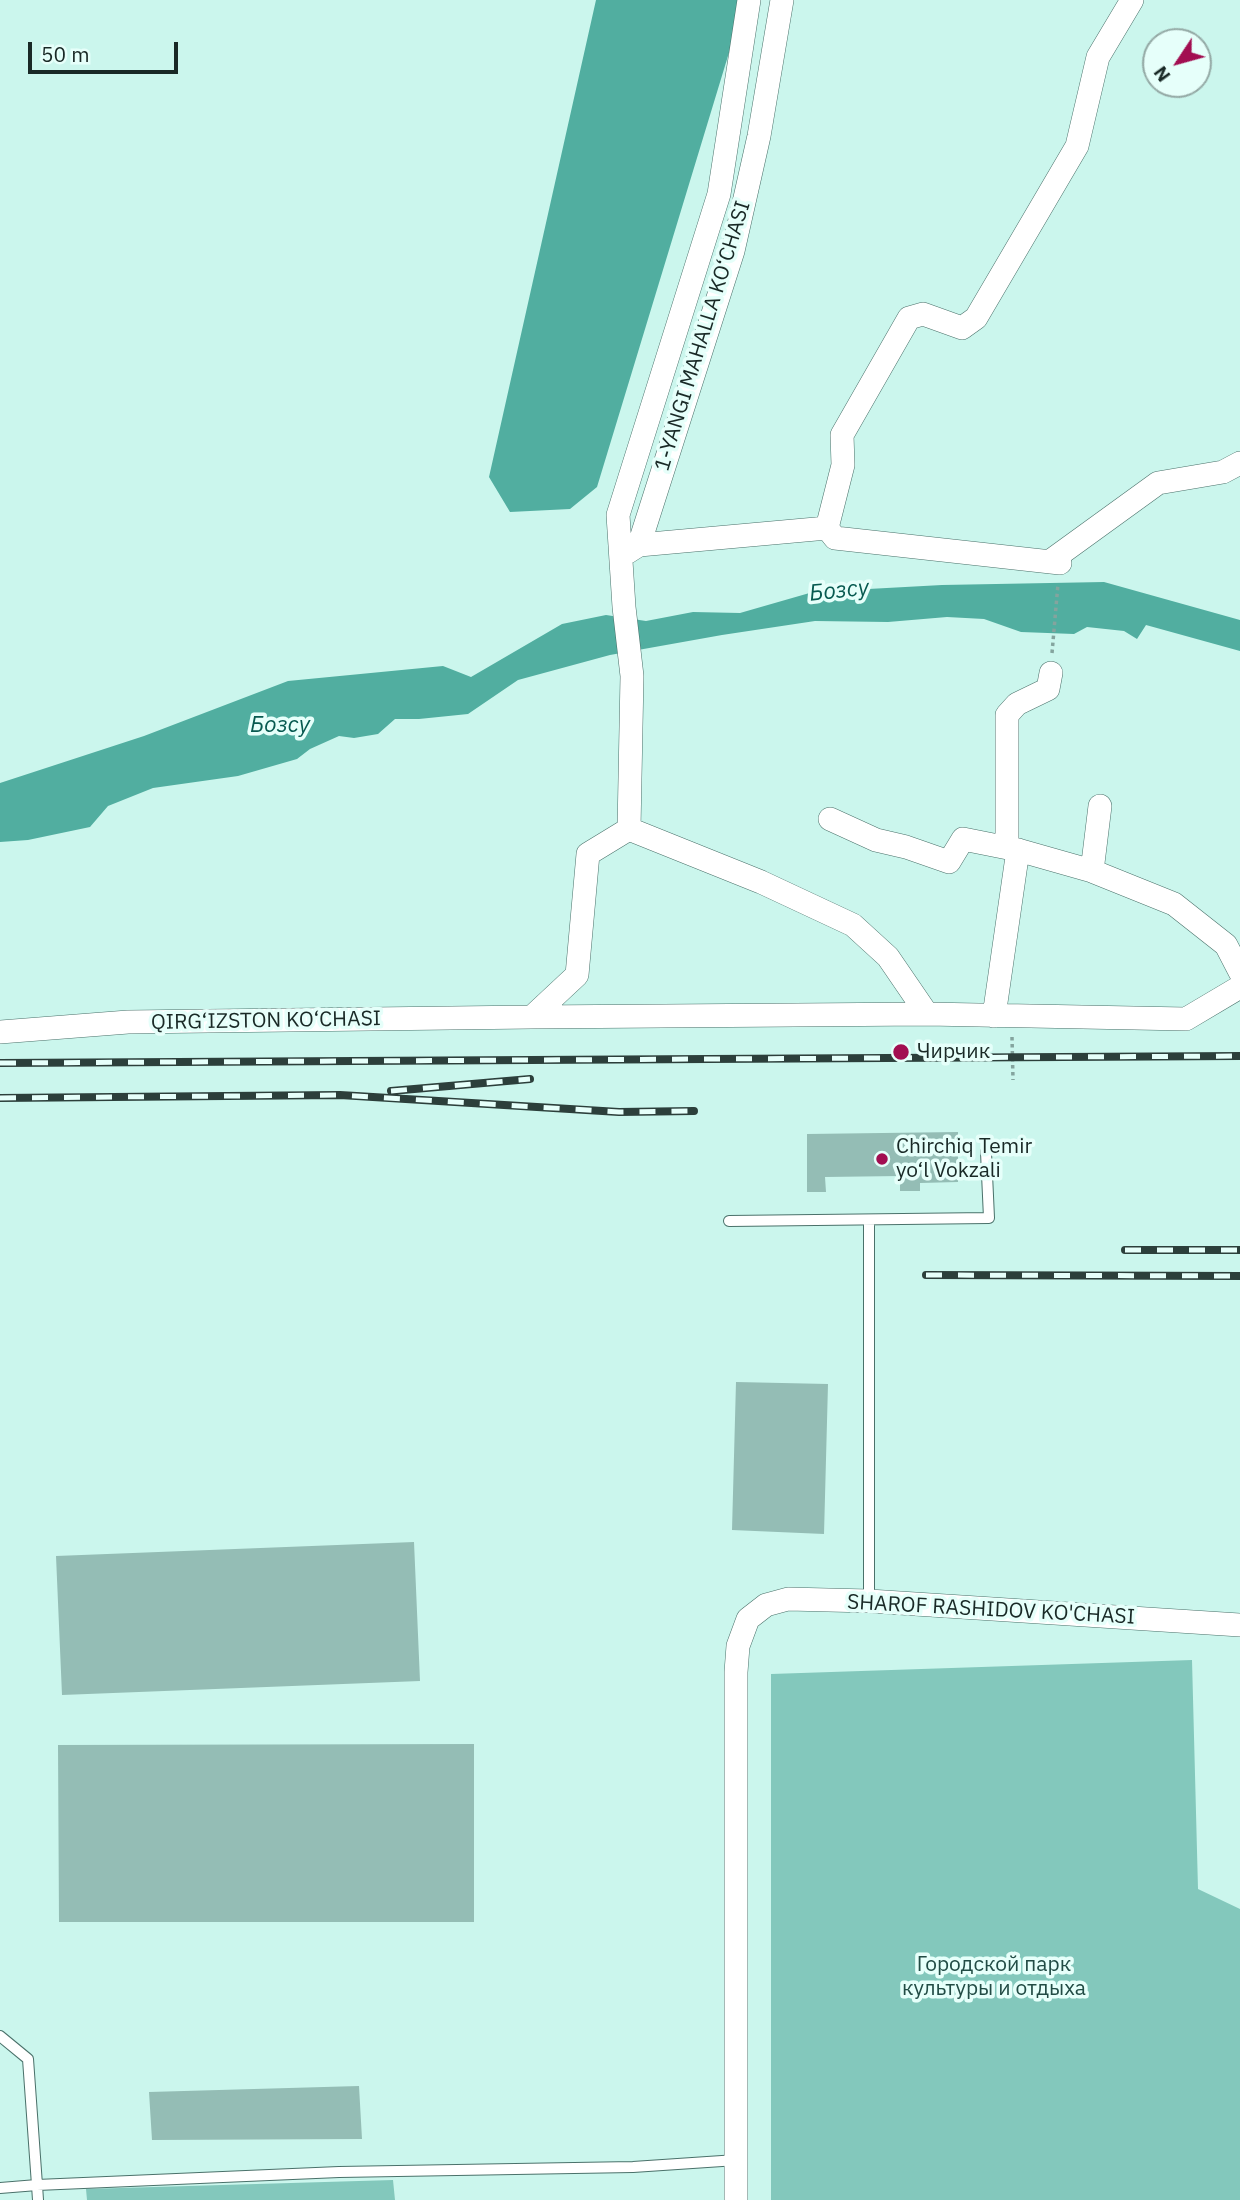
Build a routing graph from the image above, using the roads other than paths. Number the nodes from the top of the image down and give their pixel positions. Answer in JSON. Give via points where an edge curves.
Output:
{"nodes":[{"id":1,"x":749,"y":0,"type":"edge"},
{"id":2,"x":782,"y":0,"type":"edge"},
{"id":3,"x":1132,"y":0,"type":"edge"},
{"id":4,"x":1240,"y":463,"type":"edge"},
{"id":5,"x":827,"y":528,"type":"junction"},
{"id":6,"x":629,"y":551,"type":"junction"},
{"id":7,"x":1051,"y":673,"type":"road end"},
{"id":8,"x":1100,"y":806,"type":"dead end"},
{"id":9,"x":830,"y":819,"type":"dead end"},
{"id":10,"x":629,"y":829,"type":"junction"},
{"id":11,"x":1013,"y":848,"type":"junction"},
{"id":12,"x":1092,"y":871,"type":"junction"},
{"id":13,"x":1240,"y":972,"type":"edge"},
{"id":14,"x":1240,"y":988,"type":"edge"},
{"id":15,"x":927,"y":1014,"type":"junction"},
{"id":16,"x":1003,"y":1016,"type":"junction"},
{"id":17,"x":533,"y":1017,"type":"junction"},
{"id":18,"x":0,"y":1032,"type":"edge"},
{"id":19,"x":986,"y":1153,"type":"dead end"},
{"id":20,"x":869,"y":1220,"type":"junction"},
{"id":21,"x":730,"y":1221,"type":"dead end"},
{"id":22,"x":869,"y":1601,"type":"junction"},
{"id":23,"x":1240,"y":1625,"type":"edge"},
{"id":24,"x":0,"y":2036,"type":"edge"},
{"id":25,"x":737,"y":2160,"type":"junction"},
{"id":26,"x":37,"y":2185,"type":"junction"},
{"id":27,"x":0,"y":2188,"type":"edge"},
{"id":28,"x":38,"y":2200,"type":"edge"},
{"id":29,"x":736,"y":2200,"type":"edge"}],
"edges":[{"from":1,"to":6,"type":"street","via":[[719,194],[618,515]]},
{"from":2,"to":6,"type":"street","name":"1-YANGI MAHALLA KO‘CHASI","via":[[733,251]]},
{"from":3,"to":5,"type":"street","via":[[1098,57],[1077,146],[976,318],[962,328],[923,314],[909,318],[902,330],[842,435],[843,465]]},
{"from":4,"to":5,"type":"street","via":[[1223,472],[1158,482],[1054,563],[835,538]]},
{"from":5,"to":6,"type":"street"},
{"from":6,"to":10,"type":"street","via":[[624,607],[632,676]]},
{"from":7,"to":11,"type":"street","via":[[1048,689],[1017,704],[1007,715]]},
{"from":8,"to":12,"type":"street"},
{"from":9,"to":11,"type":"street","via":[[876,840],[949,863],[961,838]]},
{"from":10,"to":15,"type":"street","via":[[853,925],[888,957]]},
{"from":10,"to":17,"type":"street","via":[[587,854],[577,975]]},
{"from":11,"to":12,"type":"street"},
{"from":11,"to":16,"type":"street"},
{"from":12,"to":13,"type":"street","via":[[1174,904],[1226,946]]},
{"from":14,"to":16,"type":"street","name":"QIRG‘IZSTON KO‘CHASI","via":[[1186,1019]]},
{"from":15,"to":16,"type":"street","name":"QIRG‘IZSTON KO‘CHASI"},
{"from":15,"to":17,"type":"street","name":"QIRG‘IZSTON KO‘CHASI"},
{"from":17,"to":18,"type":"street","name":"QIRG‘IZSTON KO‘CHASI","via":[[128,1022]]},
{"from":19,"to":20,"type":"lane","via":[[989,1218]]},
{"from":20,"to":21,"type":"lane"},
{"from":20,"to":22,"type":"lane"},
{"from":22,"to":23,"type":"street","name":"SHAROF RASHIDOV KO'CHASI"},
{"from":22,"to":25,"type":"street","name":"SHAROF RASHIDOV KO'CHASI","via":[[788,1599],[766,1605],[748,1619],[738,1646]]},
{"from":24,"to":26,"type":"lane","via":[[28,2059]]},
{"from":25,"to":26,"type":"lane"},
{"from":25,"to":29,"type":"street"},
{"from":26,"to":27,"type":"lane"},
{"from":26,"to":28,"type":"lane"}]}
